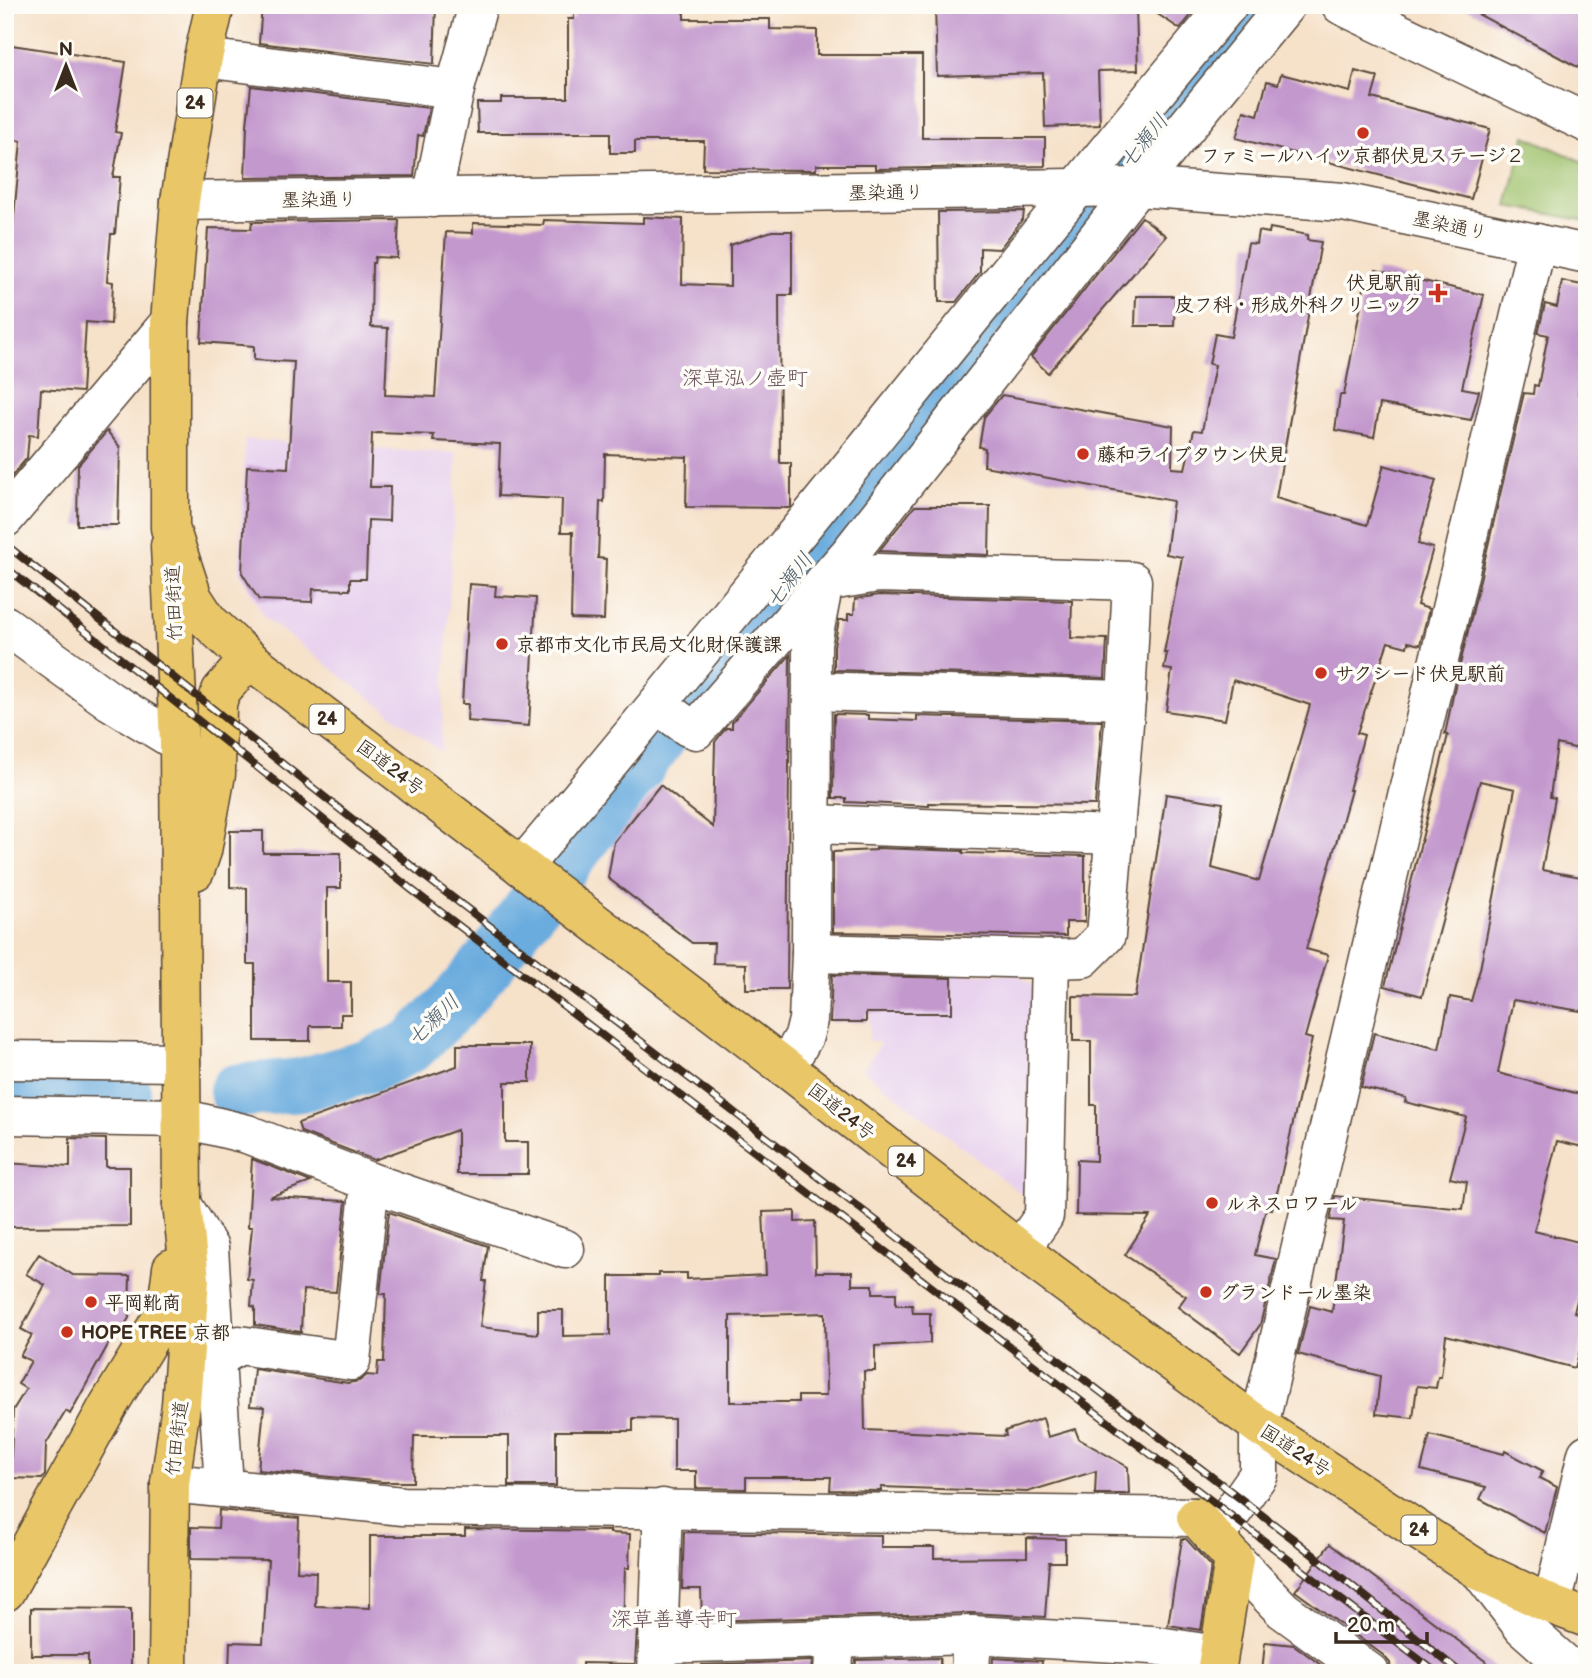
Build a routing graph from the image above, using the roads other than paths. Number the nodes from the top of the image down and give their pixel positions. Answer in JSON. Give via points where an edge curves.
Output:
{"nodes":[{"id":1,"x":215,"y":5,"type":"edge"},
{"id":2,"x":478,"y":5,"type":"edge"},
{"id":3,"x":1228,"y":5,"type":"edge"},
{"id":4,"x":1286,"y":5,"type":"edge"},
{"id":5,"x":1341,"y":5,"type":"edge"},
{"id":6,"x":203,"y":58,"type":"junction"},
{"id":7,"x":455,"y":89,"type":"junction"},
{"id":8,"x":1587,"y":123,"type":"edge"},
{"id":9,"x":1131,"y":187,"type":"junction"},
{"id":10,"x":1080,"y":189,"type":"junction"},
{"id":11,"x":432,"y":198,"type":"junction"},
{"id":12,"x":180,"y":201,"type":"junction"},
{"id":13,"x":1537,"y":243,"type":"junction"},
{"id":14,"x":1587,"y":254,"type":"edge"},
{"id":15,"x":170,"y":322,"type":"junction"},
{"id":16,"x":5,"y":518,"type":"edge"},
{"id":17,"x":170,"y":527,"type":"junction"},
{"id":18,"x":824,"y":582,"type":"junction"},
{"id":19,"x":5,"y":625,"type":"edge"},
{"id":20,"x":249,"y":659,"type":"junction"},
{"id":21,"x":812,"y":691,"type":"junction"},
{"id":22,"x":1126,"y":700,"type":"junction"},
{"id":23,"x":671,"y":715,"type":"junction"},
{"id":24,"x":179,"y":743,"type":"junction"},
{"id":25,"x":813,"y":824,"type":"junction"},
{"id":26,"x":1115,"y":835,"type":"junction"},
{"id":27,"x":536,"y":878,"type":"junction"},
{"id":28,"x":181,"y":916,"type":"junction"},
{"id":29,"x":811,"y":953,"type":"junction"},
{"id":30,"x":1050,"y":959,"type":"junction"},
{"id":31,"x":5,"y":1060,"type":"edge"},
{"id":32,"x":181,"y":1062,"type":"junction"},
{"id":33,"x":786,"y":1068,"type":"junction"},
{"id":34,"x":5,"y":1115,"type":"edge"},
{"id":35,"x":181,"y":1118,"type":"junction"},
{"id":36,"x":370,"y":1182,"type":"junction"},
{"id":37,"x":182,"y":1204,"type":"junction"},
{"id":38,"x":565,"y":1249,"type":"dead end"},
{"id":39,"x":1020,"y":1250,"type":"junction"},
{"id":40,"x":217,"y":1358,"type":"junction"},
{"id":41,"x":183,"y":1380,"type":"junction"},
{"id":42,"x":123,"y":1382,"type":"junction"},
{"id":43,"x":1259,"y":1426,"type":"junction"},
{"id":44,"x":1587,"y":1454,"type":"edge"},
{"id":45,"x":170,"y":1483,"type":"junction"},
{"id":46,"x":224,"y":1487,"type":"junction"},
{"id":47,"x":663,"y":1508,"type":"junction"},
{"id":48,"x":1215,"y":1538,"type":"junction"},
{"id":49,"x":1480,"y":1571,"type":"junction"},
{"id":50,"x":5,"y":1592,"type":"edge"},
{"id":51,"x":1570,"y":1611,"type":"edge"},
{"id":52,"x":972,"y":1635,"type":"junction"},
{"id":53,"x":834,"y":1656,"type":"edge"},
{"id":54,"x":657,"y":1659,"type":"edge"},
{"id":55,"x":1217,"y":1664,"type":"edge"},
{"id":56,"x":168,"y":1673,"type":"edge"},
{"id":57,"x":970,"y":1673,"type":"edge"},
{"id":58,"x":1370,"y":1673,"type":"edge"},
{"id":59,"x":1575,"y":1673,"type":"edge"}],
"edges":[{"from":1,"to":6,"type":"main road","name":"竹田街道","number":"24"},
{"from":2,"to":7,"type":"street"},
{"from":3,"to":10,"type":"street"},
{"from":4,"to":9,"type":"street"},
{"from":5,"to":8,"type":"street"},
{"from":6,"to":7,"type":"street"},
{"from":6,"to":12,"type":"main road","name":"竹田街道","number":"24"},
{"from":7,"to":11,"type":"street"},
{"from":9,"to":10,"type":"street","name":"墨染通り"},
{"from":9,"to":13,"type":"street","name":"墨染通り","via":[[1343,202]]},
{"from":9,"to":18,"type":"street"},
{"from":10,"to":11,"type":"street","name":"墨染通り"},
{"from":10,"to":23,"type":"street"},
{"from":11,"to":12,"type":"street","name":"墨染通り"},
{"from":12,"to":15,"type":"main road","name":"竹田街道","number":"24"},
{"from":13,"to":14,"type":"street","name":"墨染通り"},
{"from":13,"to":43,"type":"street"},
{"from":15,"to":16,"type":"street"},
{"from":15,"to":17,"type":"main road","name":"竹田街道","number":"24"},
{"from":17,"to":20,"type":"main road","name":"国道24号","number":"24","via":[[193,598],[208,621]]},
{"from":17,"to":24,"type":"main road","name":"竹田街道"},
{"from":18,"to":21,"type":"street","via":[[812,644]]},
{"from":18,"to":22,"type":"street","via":[[878,573],[1132,582]]},
{"from":18,"to":23,"type":"street","via":[[696,730]]},
{"from":19,"to":24,"type":"street","via":[[110,701]]},
{"from":20,"to":27,"type":"main road","name":"国道24号","number":"24"},
{"from":20,"to":28,"type":"main road","via":[[221,691],[217,704],[216,774],[202,851]]},
{"from":21,"to":22,"type":"street"},
{"from":21,"to":25,"type":"street"},
{"from":22,"to":26,"type":"street"},
{"from":23,"to":27,"type":"street"},
{"from":24,"to":28,"type":"main road","name":"竹田街道"},
{"from":25,"to":26,"type":"street"},
{"from":25,"to":29,"type":"street"},
{"from":26,"to":30,"type":"street","via":[[1106,935],[1083,958]]},
{"from":27,"to":33,"type":"main road","name":"国道24号","number":"24"},
{"from":28,"to":32,"type":"main road","name":"竹田街道"},
{"from":29,"to":30,"type":"street"},
{"from":29,"to":33,"type":"street","via":[[808,1020]]},
{"from":30,"to":39,"type":"street","via":[[1044,1216]]},
{"from":31,"to":32,"type":"street"},
{"from":32,"to":35,"type":"main road","name":"竹田街道"},
{"from":33,"to":39,"type":"main road","name":"国道24号","number":"24"},
{"from":34,"to":35,"type":"street"},
{"from":35,"to":36,"type":"street","via":[[247,1134]]},
{"from":35,"to":37,"type":"main road","name":"竹田街道"},
{"from":36,"to":38,"type":"street"},
{"from":36,"to":40,"type":"street","via":[[351,1361],[239,1345]]},
{"from":37,"to":40,"type":"street","via":[[209,1248]]},
{"from":37,"to":41,"type":"main road","name":"竹田街道","via":[[190,1279]]},
{"from":37,"to":42,"type":"main road","name":"竹田街道","via":[[163,1316]]},
{"from":39,"to":43,"type":"main road","name":"国道24号","number":"24"},
{"from":40,"to":41,"type":"street"},
{"from":40,"to":46,"type":"street"},
{"from":41,"to":42,"type":"main road","via":[[147,1366]]},
{"from":41,"to":45,"type":"main road","name":"竹田街道"},
{"from":42,"to":50,"type":"main road","name":"竹田街道"},
{"from":43,"to":48,"type":"street","via":[[1259,1474]]},
{"from":43,"to":49,"type":"main road","name":"国道24号","number":"24"},
{"from":44,"to":51,"type":"street"},
{"from":45,"to":46,"type":"street"},
{"from":45,"to":56,"type":"main road","name":"竹田街道"},
{"from":46,"to":47,"type":"street","via":[[403,1506]]},
{"from":47,"to":48,"type":"street"},
{"from":47,"to":54,"type":"street"},
{"from":48,"to":55,"type":"main road"},
{"from":48,"to":58,"type":"street","via":[[1283,1610]]},
{"from":49,"to":51,"type":"main road","name":"国道24号","number":"24"},
{"from":49,"to":59,"type":"street","via":[[1523,1627]]},
{"from":52,"to":53,"type":"street"},
{"from":52,"to":55,"type":"street","via":[[1152,1645]]},
{"from":52,"to":57,"type":"street"},
{"from":53,"to":54,"type":"street"}]}
